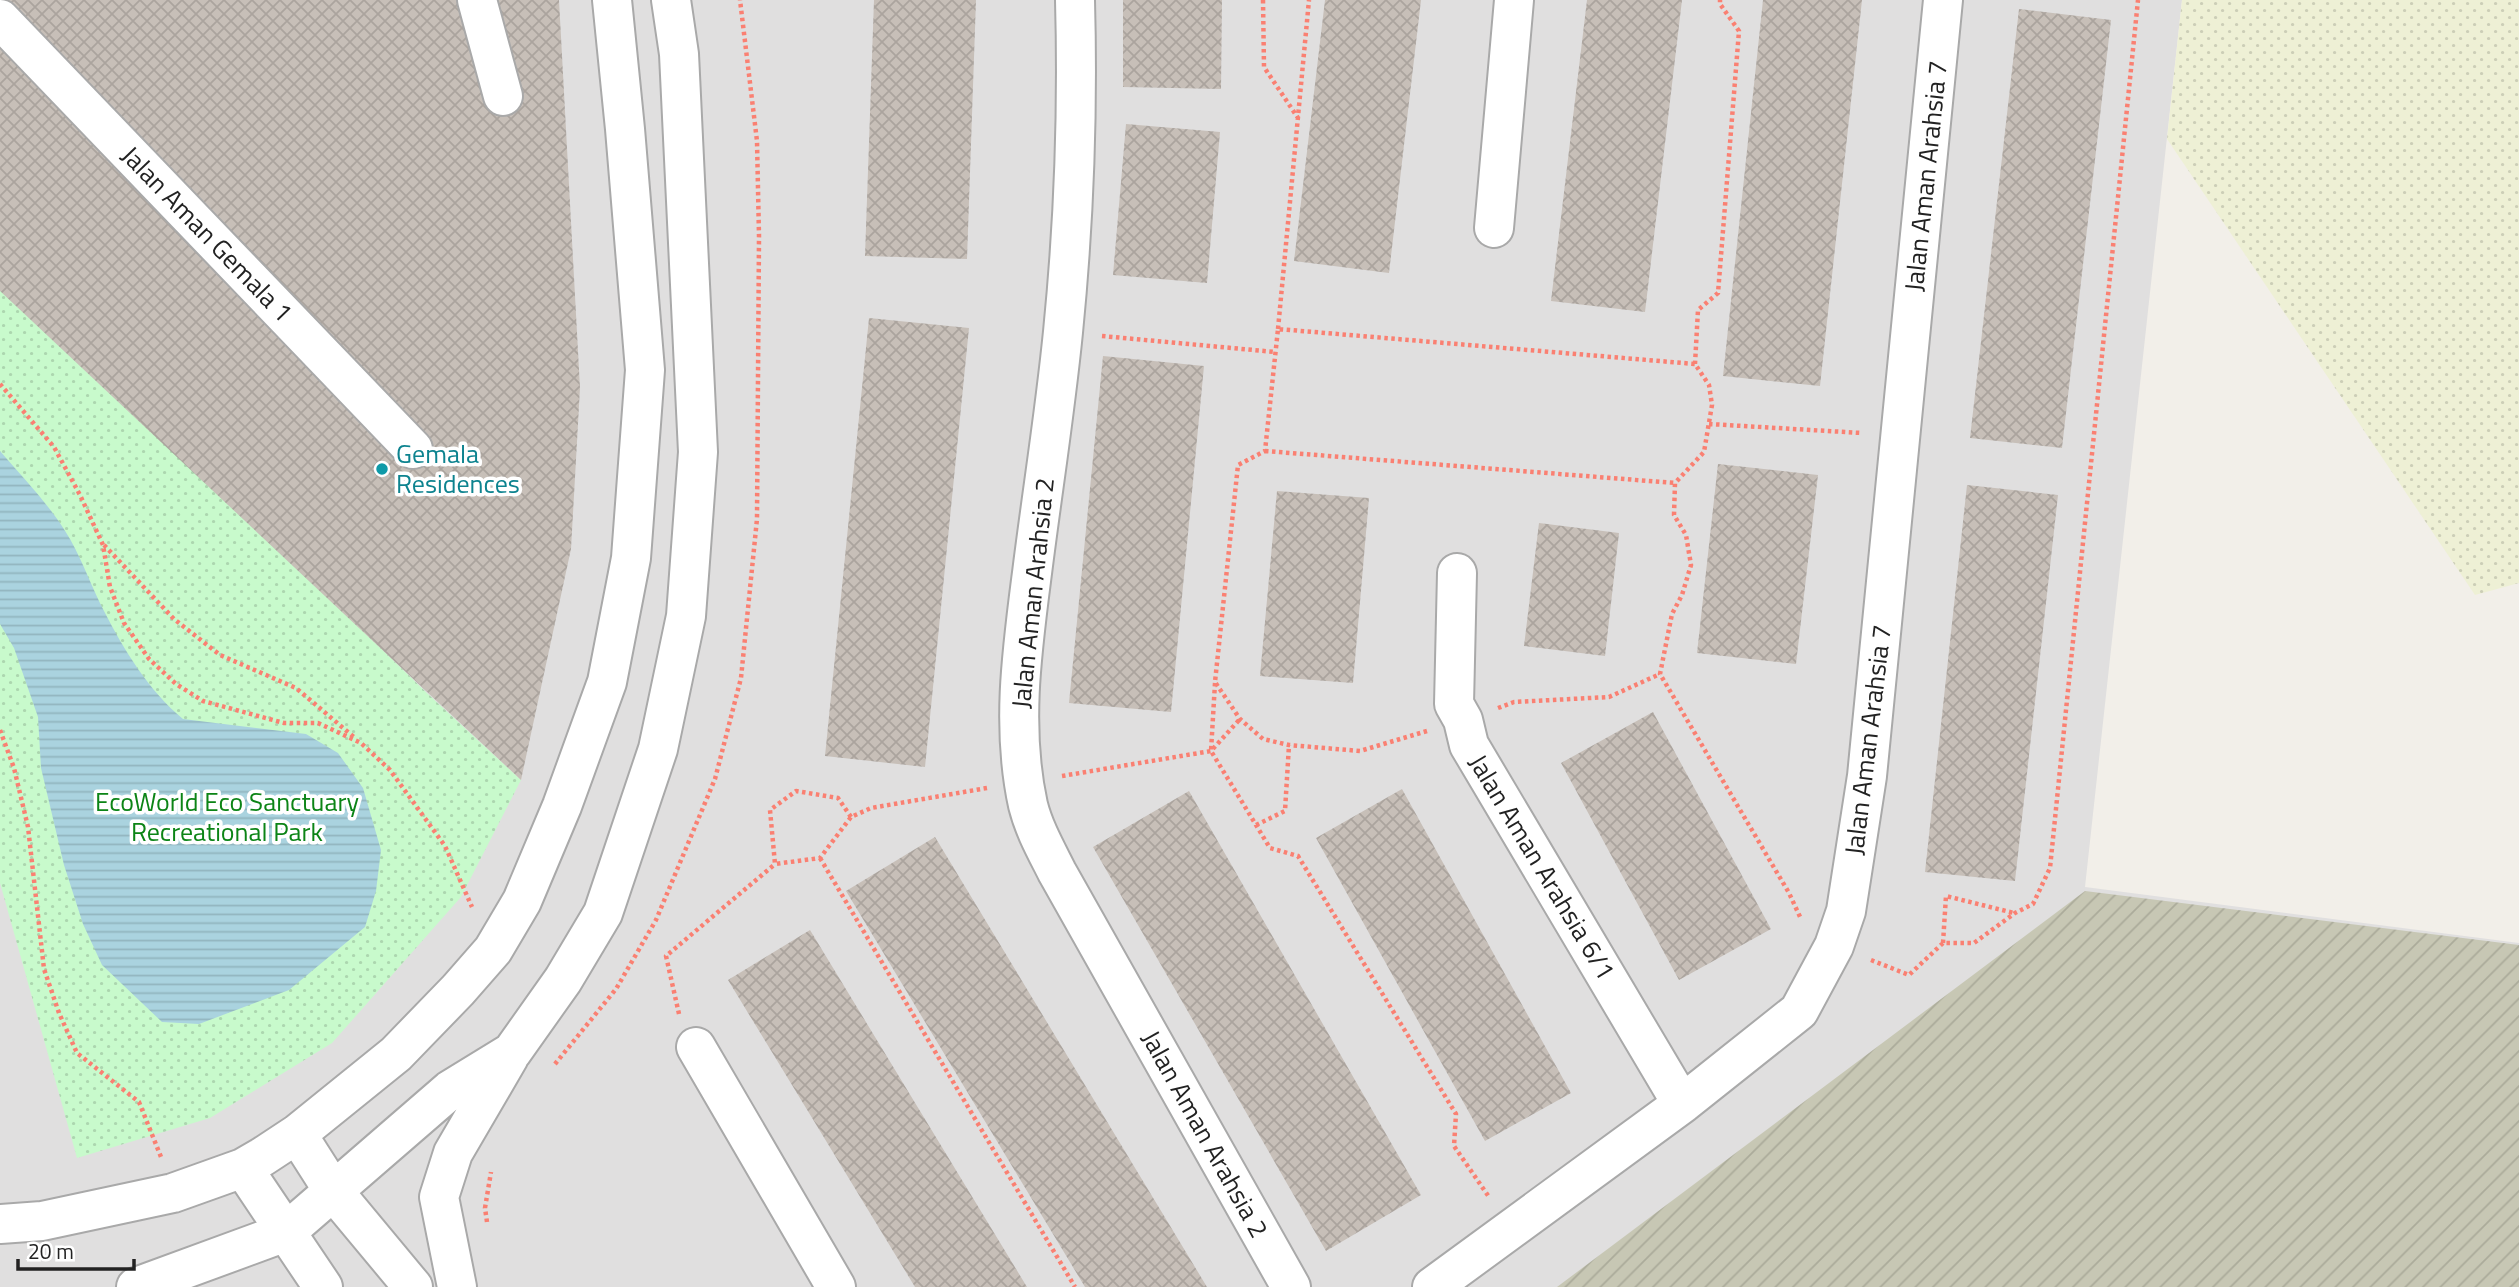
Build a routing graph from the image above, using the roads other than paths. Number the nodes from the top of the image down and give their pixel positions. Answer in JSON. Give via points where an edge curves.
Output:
{"nodes":[{"id":1,"x":477,"y":0,"type":"edge"},
{"id":2,"x":612,"y":0,"type":"edge"},
{"id":3,"x":671,"y":0,"type":"edge"},
{"id":4,"x":1075,"y":0,"type":"edge"},
{"id":5,"x":1514,"y":0,"type":"edge"},
{"id":6,"x":1943,"y":0,"type":"edge"},
{"id":7,"x":0,"y":19,"type":"edge"},
{"id":8,"x":503,"y":96,"type":"dead end"},
{"id":9,"x":1493,"y":228,"type":"dead end"},
{"id":10,"x":413,"y":449,"type":"dead end"},
{"id":11,"x":1457,"y":573,"type":"dead end"},
{"id":12,"x":696,"y":1047,"type":"road end"},
{"id":13,"x":512,"y":1052,"type":"junction"},
{"id":14,"x":1682,"y":1104,"type":"junction"},
{"id":15,"x":298,"y":1135,"type":"junction"},
{"id":16,"x":243,"y":1168,"type":"junction"},
{"id":17,"x":334,"y":1192,"type":"junction"},
{"id":18,"x":0,"y":1224,"type":"edge"},
{"id":19,"x":286,"y":1232,"type":"junction"},
{"id":20,"x":136,"y":1287,"type":"edge"},
{"id":21,"x":323,"y":1287,"type":"edge"},
{"id":22,"x":412,"y":1287,"type":"edge"},
{"id":23,"x":457,"y":1287,"type":"edge"},
{"id":24,"x":836,"y":1287,"type":"edge"},
{"id":25,"x":1291,"y":1287,"type":"edge"},
{"id":26,"x":1432,"y":1287,"type":"edge"}],
"edges":[{"from":1,"to":8,"type":"street"},
{"from":2,"to":15,"type":"street","via":[[645,370],[631,558],[607,682],[522,901],[493,950],[396,1054]]},
{"from":3,"to":13,"type":"street","via":[[679,54],[698,452],[686,616],[658,749],[603,913]]},
{"from":4,"to":25,"type":"street","name":"Jalan Aman Arahsia 2","via":[[1077,103],[1063,332],[1021,655],[1019,712],[1028,805],[1057,872]]},
{"from":5,"to":9,"type":"street"},
{"from":6,"to":14,"type":"street","name":"Jalan Aman Arahsia 7","via":[[1867,776],[1846,911],[1834,946],[1799,1011]]},
{"from":7,"to":10,"type":"street","name":"Jalan Aman Gemala 1"},
{"from":11,"to":14,"type":"street","name":"Jalan Aman Arahsia 6/1","via":[[1454,704],[1469,745]]},
{"from":12,"to":24,"type":"street"},
{"from":13,"to":17,"type":"street","via":[[450,1090]]},
{"from":13,"to":23,"type":"street","via":[[453,1153],[439,1197]]},
{"from":14,"to":26,"type":"street","name":"Jalan Aman Arahsia 7"},
{"from":15,"to":16,"type":"street"},
{"from":15,"to":17,"type":"street"},
{"from":16,"to":18,"type":"street","via":[[173,1193],[42,1221]]},
{"from":16,"to":19,"type":"street"},
{"from":17,"to":19,"type":"street"},
{"from":17,"to":22,"type":"street"},
{"from":19,"to":20,"type":"street"},
{"from":19,"to":21,"type":"street"}]}
